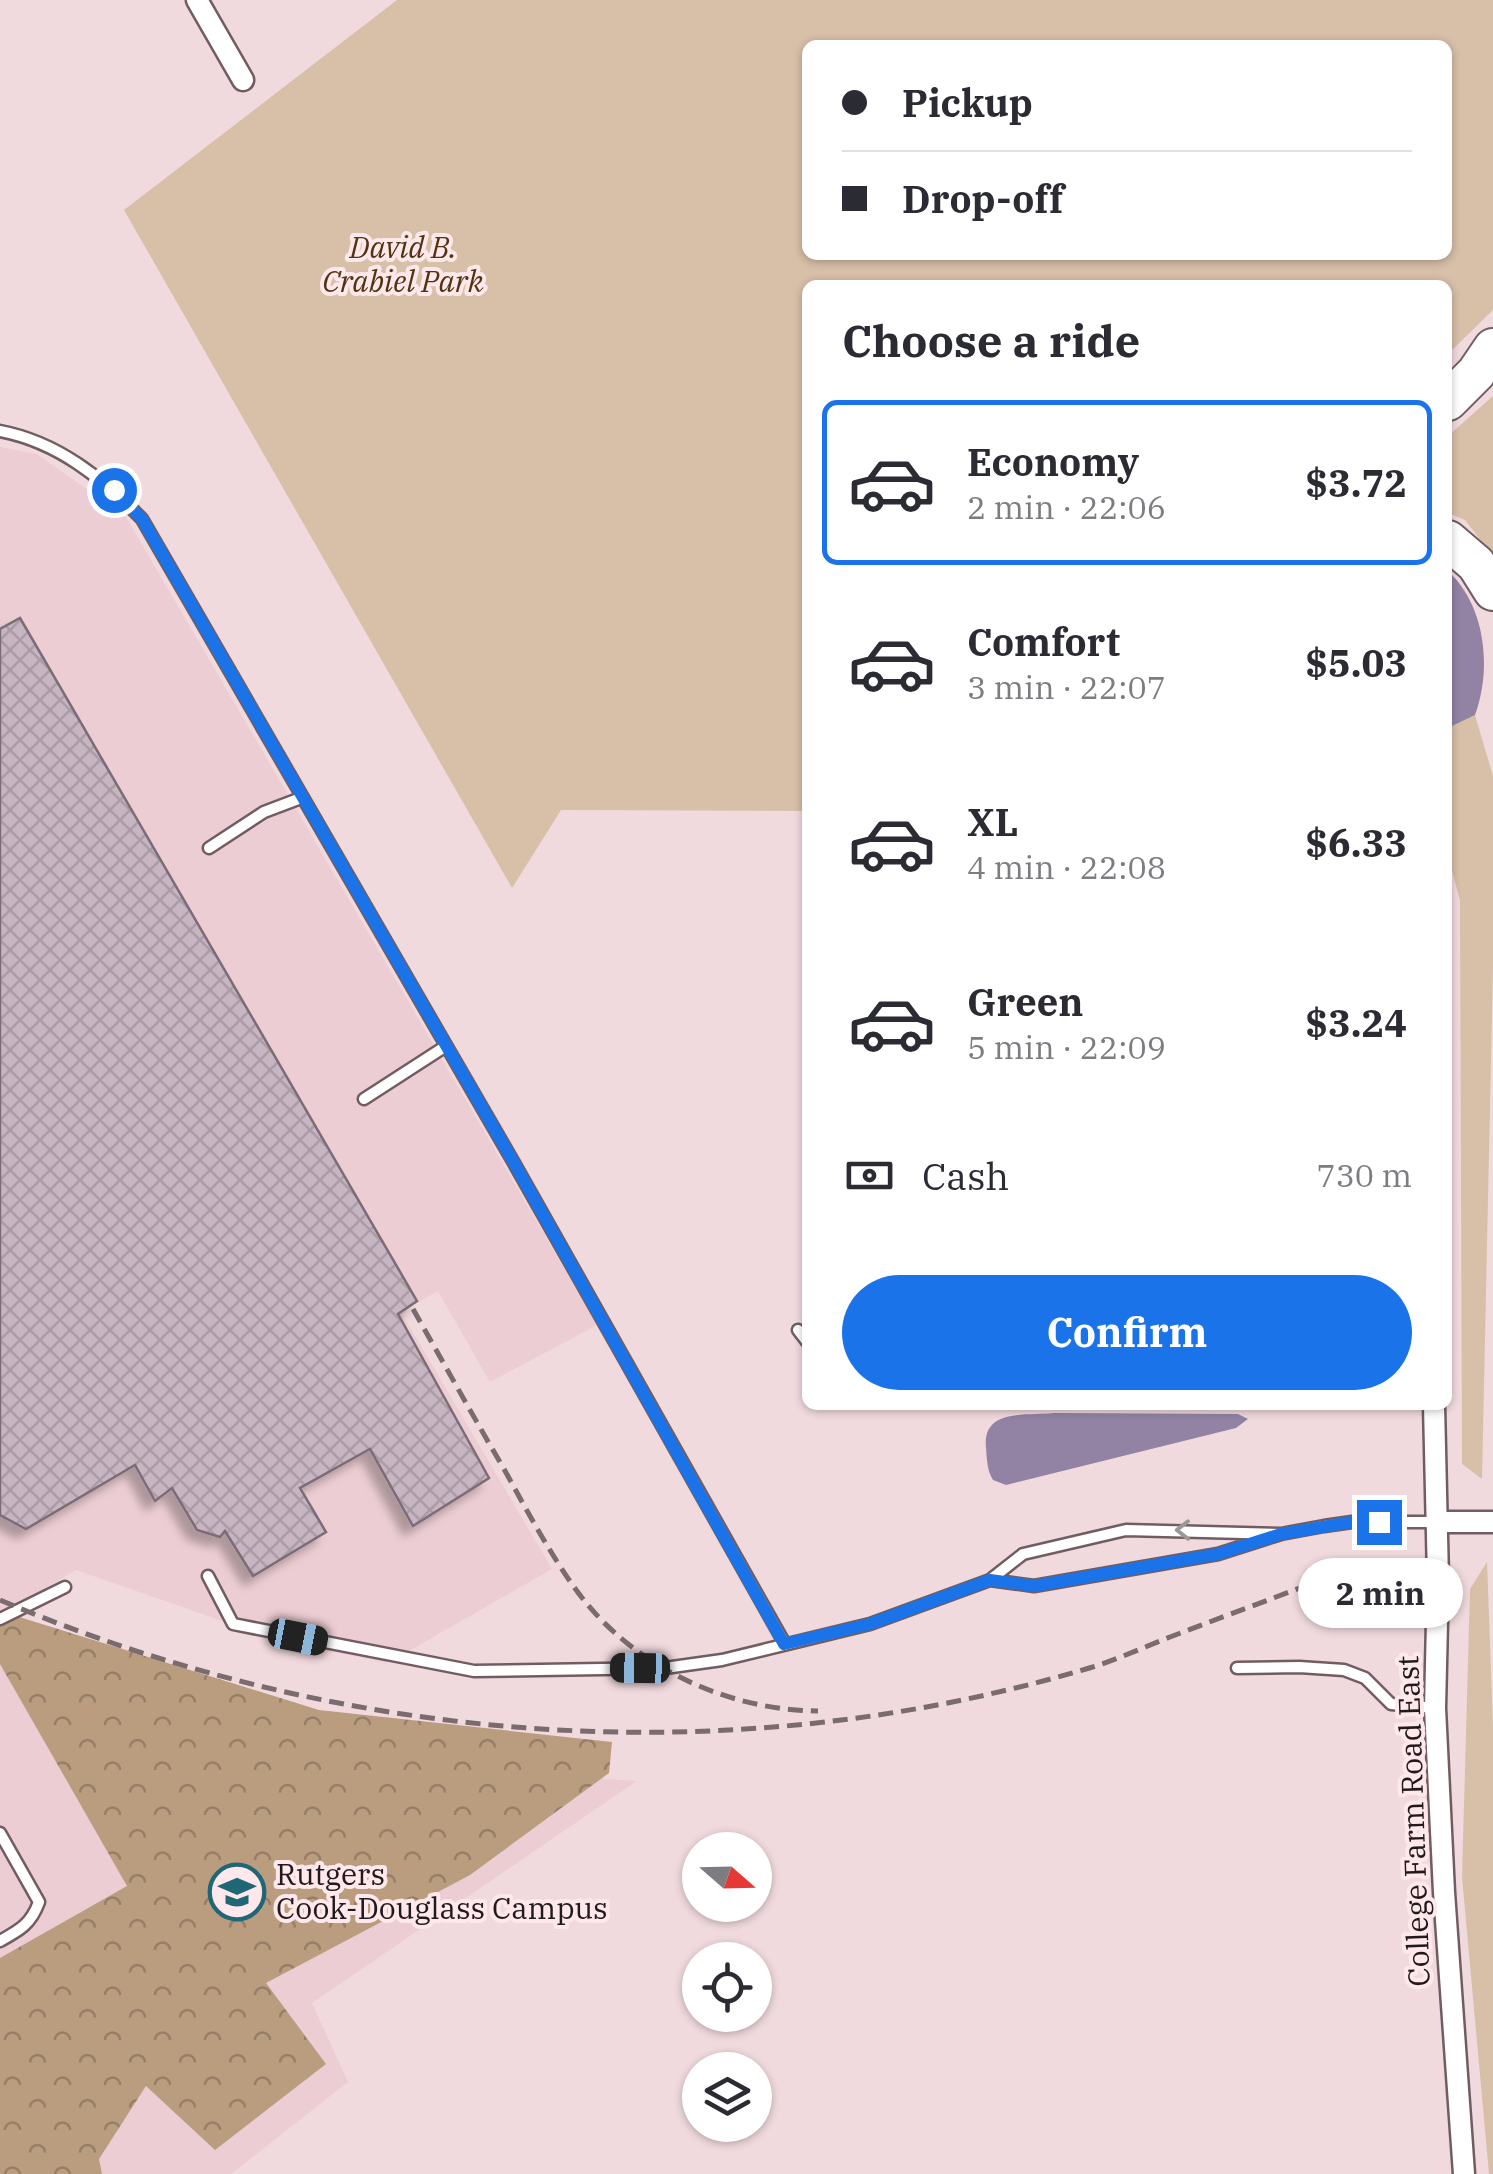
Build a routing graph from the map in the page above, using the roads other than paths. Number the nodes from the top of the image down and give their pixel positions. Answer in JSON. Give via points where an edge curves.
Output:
{"nodes":[{"id":1,"x":197,"y":0,"type":"edge"},
{"id":2,"x":243,"y":80,"type":"dead end"},
{"id":3,"x":1493,"y":348,"type":"edge"},
{"id":4,"x":1452,"y":396,"type":"edge"},
{"id":5,"x":0,"y":431,"type":"edge"},
{"id":6,"x":1452,"y":543,"type":"edge"},
{"id":7,"x":1493,"y":591,"type":"edge"},
{"id":8,"x":301,"y":798,"type":"junction"},
{"id":9,"x":209,"y":848,"type":"dead end"},
{"id":10,"x":446,"y":1046,"type":"junction"},
{"id":11,"x":364,"y":1099,"type":"dead end"},
{"id":12,"x":798,"y":1330,"type":"dead end"},
{"id":13,"x":802,"y":1335,"type":"edge"},
{"id":14,"x":1434,"y":1410,"type":"edge"},
{"id":15,"x":1435,"y":1522,"type":"junction"},
{"id":16,"x":1493,"y":1522,"type":"edge"},
{"id":17,"x":1281,"y":1534,"type":"junction"},
{"id":18,"x":208,"y":1576,"type":"dead end"},
{"id":19,"x":990,"y":1580,"type":"junction"},
{"id":20,"x":64,"y":1587,"type":"dead end"},
{"id":21,"x":0,"y":1618,"type":"edge"},
{"id":22,"x":784,"y":1644,"type":"junction"},
{"id":23,"x":1237,"y":1668,"type":"dead end"},
{"id":24,"x":1435,"y":1708,"type":"junction"},
{"id":25,"x":0,"y":1833,"type":"edge"},
{"id":26,"x":0,"y":1941,"type":"edge"},
{"id":27,"x":1464,"y":2174,"type":"edge"}],
"edges":[{"from":1,"to":2,"type":"street"},
{"from":3,"to":4,"type":"highway"},
{"from":5,"to":8,"type":"lane","via":[[47,445],[84,466],[142,519]]},
{"from":6,"to":7,"type":"highway"},
{"from":8,"to":9,"type":"lane","via":[[264,812]]},
{"from":8,"to":10,"type":"lane"},
{"from":10,"to":11,"type":"lane"},
{"from":10,"to":22,"type":"lane"},
{"from":12,"to":13,"type":"lane"},
{"from":14,"to":15,"type":"street","name":"College Farm Road East"},
{"from":15,"to":16,"type":"street"},
{"from":15,"to":17,"type":"lane","via":[[1352,1522]]},
{"from":15,"to":24,"type":"street","name":"College Farm Road East"},
{"from":17,"to":19,"type":"lane","via":[[1218,1554],[1034,1586]]},
{"from":17,"to":19,"type":"lane","one_way":true,"via":[[1126,1530],[1023,1554]]},
{"from":18,"to":22,"type":"lane","via":[[233,1624],[474,1672],[665,1668]]},
{"from":19,"to":22,"type":"lane","via":[[870,1624]]},
{"from":20,"to":21,"type":"lane"},
{"from":23,"to":24,"type":"lane","via":[[1344,1670],[1365,1678],[1391,1704]]},
{"from":24,"to":27,"type":"street","name":"College Farm Road East"},
{"from":25,"to":26,"type":"lane","via":[[39,1902],[24,1928]]}]}
